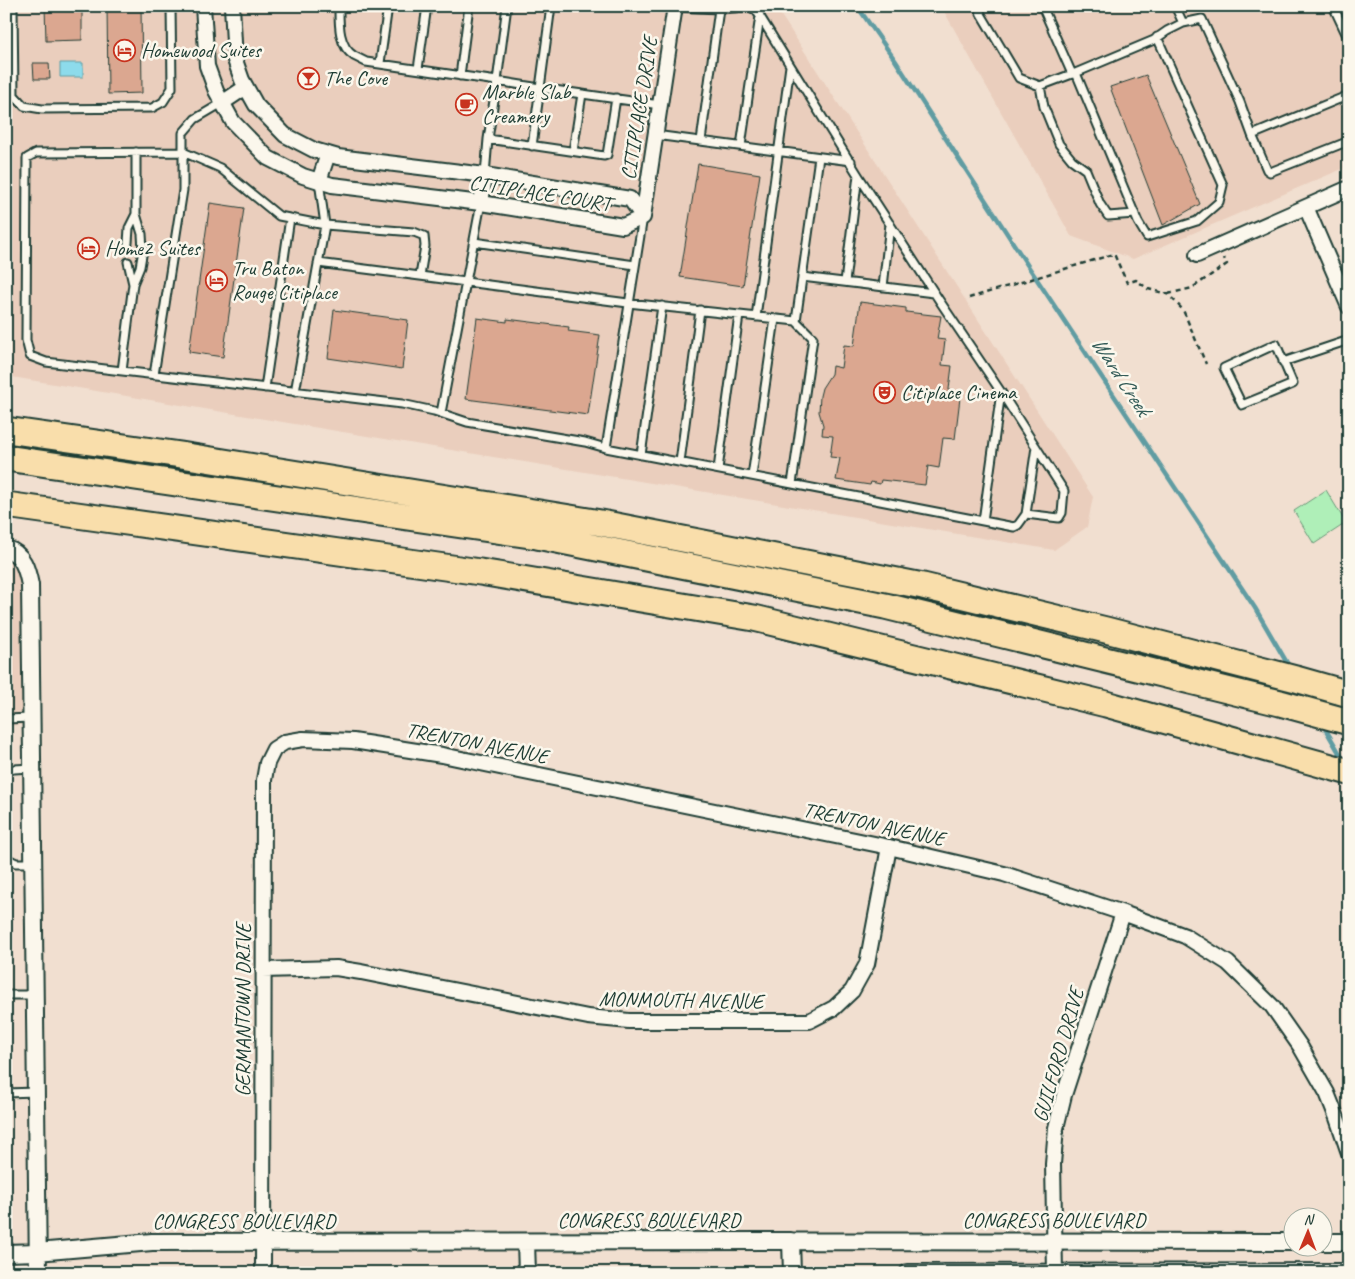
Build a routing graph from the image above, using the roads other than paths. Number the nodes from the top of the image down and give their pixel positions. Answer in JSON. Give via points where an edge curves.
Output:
{"nodes":[{"id":1,"x":13,"y":6,"type":"edge"},
{"id":2,"x":171,"y":6,"type":"edge"},
{"id":3,"x":203,"y":6,"type":"edge"},
{"id":4,"x":232,"y":6,"type":"edge"},
{"id":5,"x":339,"y":6,"type":"edge"},
{"id":6,"x":388,"y":6,"type":"edge"},
{"id":7,"x":427,"y":6,"type":"edge"},
{"id":8,"x":469,"y":6,"type":"edge"},
{"id":9,"x":507,"y":6,"type":"edge"},
{"id":10,"x":551,"y":6,"type":"edge"},
{"id":11,"x":675,"y":6,"type":"edge"},
{"id":12,"x":978,"y":6,"type":"edge"},
{"id":13,"x":1042,"y":6,"type":"edge"},
{"id":14,"x":1175,"y":6,"type":"edge"},
{"id":15,"x":1333,"y":6,"type":"edge"},
{"id":16,"x":719,"y":8,"type":"junction"},
{"id":17,"x":760,"y":16,"type":"junction"},
{"id":18,"x":1183,"y":23,"type":"junction"},
{"id":19,"x":1157,"y":38,"type":"junction"},
{"id":20,"x":1349,"y":40,"type":"edge"},
{"id":21,"x":380,"y":63,"type":"junction"},
{"id":22,"x":790,"y":66,"type":"junction"},
{"id":23,"x":418,"y":69,"type":"junction"},
{"id":24,"x":1074,"y":73,"type":"junction"},
{"id":25,"x":460,"y":76,"type":"junction"},
{"id":26,"x":497,"y":81,"type":"junction"},
{"id":27,"x":1040,"y":86,"type":"junction"},
{"id":28,"x":246,"y":87,"type":"junction"},
{"id":29,"x":540,"y":88,"type":"junction"},
{"id":30,"x":582,"y":94,"type":"junction"},
{"id":31,"x":1349,"y":95,"type":"edge"},
{"id":32,"x":616,"y":98,"type":"junction"},
{"id":33,"x":222,"y":102,"type":"junction"},
{"id":34,"x":660,"y":105,"type":"junction"},
{"id":35,"x":655,"y":135,"type":"junction"},
{"id":36,"x":1252,"y":135,"type":"junction"},
{"id":37,"x":488,"y":139,"type":"junction"},
{"id":38,"x":701,"y":141,"type":"junction"},
{"id":39,"x":1349,"y":141,"type":"edge"},
{"id":40,"x":532,"y":146,"type":"junction"},
{"id":41,"x":741,"y":146,"type":"junction"},
{"id":42,"x":136,"y":152,"type":"junction"},
{"id":43,"x":183,"y":152,"type":"junction"},
{"id":44,"x":573,"y":152,"type":"junction"},
{"id":45,"x":779,"y":152,"type":"junction"},
{"id":46,"x":328,"y":154,"type":"junction"},
{"id":47,"x":819,"y":157,"type":"junction"},
{"id":48,"x":851,"y":161,"type":"junction"},
{"id":49,"x":485,"y":175,"type":"junction"},
{"id":50,"x":858,"y":175,"type":"junction"},
{"id":51,"x":319,"y":181,"type":"junction"},
{"id":52,"x":1348,"y":188,"type":"edge"},
{"id":53,"x":481,"y":203,"type":"junction"},
{"id":54,"x":1306,"y":207,"type":"junction"},
{"id":55,"x":136,"y":214,"type":"junction"},
{"id":56,"x":1135,"y":214,"type":"junction"},
{"id":57,"x":643,"y":216,"type":"junction"},
{"id":58,"x":290,"y":218,"type":"junction"},
{"id":59,"x":890,"y":223,"type":"junction"},
{"id":60,"x":325,"y":224,"type":"junction"},
{"id":61,"x":474,"y":242,"type":"junction"},
{"id":62,"x":128,"y":243,"type":"dead end"},
{"id":63,"x":1197,"y":254,"type":"dead end"},
{"id":64,"x":128,"y":262,"type":"dead end"},
{"id":65,"x":318,"y":263,"type":"junction"},
{"id":66,"x":635,"y":265,"type":"junction"},
{"id":67,"x":420,"y":276,"type":"junction"},
{"id":68,"x":802,"y":277,"type":"junction"},
{"id":69,"x":466,"y":282,"type":"junction"},
{"id":70,"x":845,"y":282,"type":"junction"},
{"id":71,"x":133,"y":284,"type":"junction"},
{"id":72,"x":883,"y":287,"type":"junction"},
{"id":73,"x":934,"y":293,"type":"junction"},
{"id":74,"x":628,"y":303,"type":"junction"},
{"id":75,"x":662,"y":306,"type":"junction"},
{"id":76,"x":1349,"y":307,"type":"edge"},
{"id":77,"x":700,"y":310,"type":"junction"},
{"id":78,"x":739,"y":315,"type":"junction"},
{"id":79,"x":756,"y":316,"type":"junction"},
{"id":80,"x":775,"y":319,"type":"junction"},
{"id":81,"x":796,"y":321,"type":"junction"},
{"id":82,"x":1349,"y":340,"type":"edge"},
{"id":83,"x":1283,"y":362,"type":"junction"},
{"id":84,"x":122,"y":371,"type":"junction"},
{"id":85,"x":154,"y":376,"type":"junction"},
{"id":86,"x":265,"y":388,"type":"junction"},
{"id":87,"x":295,"y":392,"type":"junction"},
{"id":88,"x":1001,"y":392,"type":"junction"},
{"id":89,"x":441,"y":413,"type":"junction"},
{"id":90,"x":6,"y":430,"type":"edge"},
{"id":91,"x":1036,"y":446,"type":"junction"},
{"id":92,"x":606,"y":448,"type":"junction"},
{"id":93,"x":641,"y":455,"type":"junction"},
{"id":94,"x":6,"y":458,"type":"edge"},
{"id":95,"x":680,"y":462,"type":"junction"},
{"id":96,"x":718,"y":469,"type":"junction"},
{"id":97,"x":752,"y":476,"type":"junction"},
{"id":98,"x":792,"y":484,"type":"junction"},
{"id":99,"x":6,"y":505,"type":"edge"},
{"id":100,"x":1026,"y":514,"type":"junction"},
{"id":101,"x":983,"y":521,"type":"junction"},
{"id":102,"x":6,"y":549,"type":"edge"},
{"id":103,"x":1349,"y":694,"type":"edge"},
{"id":104,"x":31,"y":718,"type":"junction"},
{"id":105,"x":6,"y":719,"type":"edge"},
{"id":106,"x":1349,"y":722,"type":"edge"},
{"id":107,"x":274,"y":749,"type":"joint"},
{"id":108,"x":32,"y":768,"type":"junction"},
{"id":109,"x":6,"y":770,"type":"edge"},
{"id":110,"x":1349,"y":772,"type":"edge"},
{"id":111,"x":889,"y":847,"type":"junction"},
{"id":112,"x":6,"y":858,"type":"edge"},
{"id":113,"x":33,"y":863,"type":"junction"},
{"id":114,"x":1123,"y":913,"type":"junction"},
{"id":115,"x":263,"y":970,"type":"junction"},
{"id":116,"x":6,"y":995,"type":"edge"},
{"id":117,"x":34,"y":995,"type":"junction"},
{"id":118,"x":36,"y":1092,"type":"junction"},
{"id":119,"x":6,"y":1093,"type":"edge"},
{"id":120,"x":1349,"y":1153,"type":"edge"},
{"id":121,"x":791,"y":1241,"type":"junction"},
{"id":122,"x":263,"y":1242,"type":"junction"},
{"id":123,"x":526,"y":1242,"type":"junction"},
{"id":124,"x":1055,"y":1242,"type":"junction"},
{"id":125,"x":1282,"y":1242,"type":"edge"},
{"id":126,"x":1332,"y":1242,"type":"edge"},
{"id":127,"x":1349,"y":1242,"type":"edge"},
{"id":128,"x":38,"y":1252,"type":"junction"},
{"id":129,"x":6,"y":1253,"type":"edge"},
{"id":130,"x":1055,"y":1272,"type":"edge"},
{"id":131,"x":1349,"y":1272,"type":"edge"},
{"id":132,"x":38,"y":1273,"type":"edge"},
{"id":133,"x":263,"y":1273,"type":"edge"},
{"id":134,"x":527,"y":1273,"type":"edge"},
{"id":135,"x":792,"y":1273,"type":"edge"},
{"id":136,"x":908,"y":1273,"type":"edge"}],
"edges":[{"from":1,"to":2,"type":"lane","via":[[14,95],[24,106],[42,109],[152,108],[163,102],[172,88]]},
{"from":3,"to":33,"type":"street","name":"CITIPLACE COURT","via":[[207,66]]},
{"from":4,"to":28,"type":"street","name":"CITIPLACE COURT","via":[[236,60]]},
{"from":5,"to":21,"type":"lane","via":[[341,38],[345,47],[353,56],[366,62]]},
{"from":6,"to":21,"type":"lane"},
{"from":7,"to":23,"type":"lane"},
{"from":8,"to":25,"type":"lane"},
{"from":9,"to":26,"type":"lane"},
{"from":10,"to":29,"type":"lane"},
{"from":11,"to":16,"type":"lane"},
{"from":11,"to":34,"type":"street","name":"CITIPLACE DRIVE"},
{"from":12,"to":27,"type":"lane","via":[[1019,78]]},
{"from":13,"to":24,"type":"lane"},
{"from":14,"to":18,"type":"lane"},
{"from":15,"to":20,"type":"lane"},
{"from":16,"to":17,"type":"lane","via":[[749,7]]},
{"from":16,"to":38,"type":"lane"},
{"from":17,"to":22,"type":"lane"},
{"from":17,"to":41,"type":"lane"},
{"from":18,"to":19,"type":"lane"},
{"from":18,"to":36,"type":"lane","via":[[1202,19]]},
{"from":19,"to":24,"type":"lane"},
{"from":19,"to":56,"type":"lane","via":[[1223,185],[1219,202],[1197,221],[1148,237]]},
{"from":21,"to":23,"type":"lane"},
{"from":22,"to":45,"type":"lane"},
{"from":22,"to":48,"type":"lane"},
{"from":23,"to":25,"type":"lane"},
{"from":24,"to":27,"type":"lane"},
{"from":24,"to":56,"type":"lane"},
{"from":25,"to":26,"type":"lane"},
{"from":26,"to":29,"type":"lane"},
{"from":26,"to":37,"type":"lane"},
{"from":27,"to":56,"type":"lane","via":[[1044,107],[1059,144],[1072,160],[1086,170],[1108,216]]},
{"from":28,"to":33,"type":"street"},
{"from":28,"to":46,"type":"street","name":"CITIPLACE COURT","via":[[256,105],[285,135]]},
{"from":29,"to":30,"type":"lane"},
{"from":29,"to":40,"type":"lane"},
{"from":30,"to":32,"type":"lane"},
{"from":30,"to":44,"type":"lane"},
{"from":31,"to":36,"type":"lane"},
{"from":32,"to":34,"type":"lane"},
{"from":32,"to":44,"type":"lane","via":[[607,155]]},
{"from":33,"to":43,"type":"lane","via":[[195,119],[183,133]]},
{"from":33,"to":51,"type":"street","name":"CITIPLACE COURT","via":[[233,122],[268,158]]},
{"from":34,"to":35,"type":"street","name":"CITIPLACE DRIVE"},
{"from":35,"to":38,"type":"lane"},
{"from":35,"to":57,"type":"street","name":"CITIPLACE DRIVE"},
{"from":36,"to":39,"type":"lane","via":[[1270,172]]},
{"from":37,"to":40,"type":"lane"},
{"from":37,"to":49,"type":"lane"},
{"from":38,"to":41,"type":"lane"},
{"from":40,"to":44,"type":"lane"},
{"from":41,"to":45,"type":"lane"},
{"from":42,"to":43,"type":"lane"},
{"from":42,"to":55,"type":"lane"},
{"from":42,"to":84,"type":"lane","via":[[36,153],[27,158],[26,340],[30,356],[46,362]]},
{"from":43,"to":58,"type":"lane","via":[[220,168],[279,216]]},
{"from":43,"to":85,"type":"lane","via":[[183,190]]},
{"from":45,"to":47,"type":"lane"},
{"from":45,"to":79,"type":"lane"},
{"from":46,"to":49,"type":"street","name":"CITIPLACE COURT"},
{"from":46,"to":51,"type":"street"},
{"from":47,"to":48,"type":"lane"},
{"from":47,"to":68,"type":"lane"},
{"from":48,"to":50,"type":"lane"},
{"from":49,"to":53,"type":"street"},
{"from":49,"to":57,"type":"street","name":"CITIPLACE COURT","via":[[630,199]]},
{"from":50,"to":59,"type":"lane"},
{"from":50,"to":70,"type":"lane"},
{"from":51,"to":53,"type":"street","name":"CITIPLACE COURT"},
{"from":51,"to":60,"type":"lane"},
{"from":52,"to":54,"type":"street"},
{"from":53,"to":57,"type":"street","name":"CITIPLACE COURT","via":[[623,226]]},
{"from":53,"to":61,"type":"lane"},
{"from":54,"to":63,"type":"street"},
{"from":54,"to":76,"type":"street"},
{"from":55,"to":62,"type":"lane","via":[[129,228]]},
{"from":55,"to":71,"type":"lane","via":[[143,250]]},
{"from":57,"to":66,"type":"lane"},
{"from":58,"to":60,"type":"lane"},
{"from":58,"to":86,"type":"lane"},
{"from":59,"to":72,"type":"lane"},
{"from":59,"to":73,"type":"lane"},
{"from":60,"to":65,"type":"lane"},
{"from":60,"to":67,"type":"lane","via":[[414,232],[424,236]]},
{"from":61,"to":66,"type":"lane"},
{"from":61,"to":69,"type":"lane"},
{"from":64,"to":71,"type":"lane"},
{"from":65,"to":67,"type":"lane"},
{"from":65,"to":87,"type":"lane"},
{"from":66,"to":74,"type":"lane"},
{"from":67,"to":69,"type":"lane"},
{"from":68,"to":70,"type":"lane"},
{"from":68,"to":81,"type":"lane"},
{"from":69,"to":74,"type":"lane"},
{"from":69,"to":89,"type":"lane"},
{"from":70,"to":72,"type":"lane"},
{"from":71,"to":84,"type":"lane"},
{"from":72,"to":73,"type":"lane"},
{"from":73,"to":88,"type":"lane"},
{"from":74,"to":75,"type":"lane"},
{"from":74,"to":92,"type":"lane"},
{"from":75,"to":77,"type":"lane"},
{"from":75,"to":93,"type":"lane"},
{"from":77,"to":78,"type":"lane"},
{"from":77,"to":95,"type":"lane"},
{"from":78,"to":79,"type":"lane"},
{"from":78,"to":96,"type":"lane"},
{"from":79,"to":80,"type":"lane"},
{"from":80,"to":81,"type":"lane"},
{"from":80,"to":97,"type":"lane"},
{"from":81,"to":98,"type":"lane","via":[[813,338]]},
{"from":82,"to":83,"type":"lane"},
{"from":83,"to":83,"type":"lane","via":[[1276,344],[1224,368],[1242,405],[1293,384]]},
{"from":84,"to":85,"type":"lane"},
{"from":85,"to":86,"type":"lane"},
{"from":86,"to":87,"type":"lane"},
{"from":87,"to":89,"type":"lane","via":[[402,404]]},
{"from":88,"to":91,"type":"lane"},
{"from":88,"to":101,"type":"lane"},
{"from":89,"to":92,"type":"lane","via":[[467,422]]},
{"from":90,"to":103,"type":"highway","via":[[601,523],[923,586],[1179,648]]},
{"from":91,"to":100,"type":"lane"},
{"from":91,"to":100,"type":"lane","via":[[1064,492],[1062,513],[1059,518]]},
{"from":92,"to":93,"type":"lane"},
{"from":93,"to":95,"type":"lane"},
{"from":94,"to":106,"type":"highway","via":[[537,536],[885,606]]},
{"from":95,"to":96,"type":"lane"},
{"from":96,"to":97,"type":"lane"},
{"from":97,"to":98,"type":"lane"},
{"from":98,"to":101,"type":"lane"},
{"from":99,"to":110,"type":"highway","via":[[480,572],[754,618],[1106,704]]},
{"from":100,"to":101,"type":"lane","via":[[1014,527]]},
{"from":102,"to":104,"type":"street","via":[[21,558],[30,585]]},
{"from":104,"to":105,"type":"lane"},
{"from":104,"to":108,"type":"street"},
{"from":107,"to":111,"type":"street","name":"TRENTON AVENUE","via":[[285,742],[303,739],[354,741],[442,755]]},
{"from":107,"to":115,"type":"street","name":"GERMANTOWN DRIVE","via":[[264,780]]},
{"from":108,"to":109,"type":"lane"},
{"from":108,"to":113,"type":"street"},
{"from":111,"to":114,"type":"street","name":"TRENTON AVENUE","via":[[1004,874]]},
{"from":111,"to":115,"type":"street","name":"MONMOUTH AVENUE","via":[[867,964],[852,991],[834,1008],[809,1021],[629,1022],[588,1017],[336,968]]},
{"from":112,"to":113,"type":"lane","via":[[16,863]]},
{"from":113,"to":117,"type":"street"},
{"from":114,"to":120,"type":"street","name":"TRENTON AVENUE","via":[[1185,936],[1228,963],[1272,1006],[1300,1046],[1326,1093]]},
{"from":114,"to":124,"type":"street","name":"GUILFORD DRIVE","via":[[1056,1128],[1053,1164]]},
{"from":115,"to":122,"type":"street","name":"GERMANTOWN DRIVE"},
{"from":116,"to":117,"type":"lane"},
{"from":117,"to":118,"type":"street"},
{"from":118,"to":119,"type":"lane"},
{"from":118,"to":128,"type":"street"},
{"from":121,"to":123,"type":"street","name":"CONGRESS BOULEVARD"},
{"from":121,"to":124,"type":"street","name":"CONGRESS BOULEVARD"},
{"from":121,"to":135,"type":"street"},
{"from":122,"to":123,"type":"street","name":"CONGRESS BOULEVARD"},
{"from":122,"to":128,"type":"street","name":"CONGRESS BOULEVARD","via":[[152,1242]]},
{"from":122,"to":133,"type":"street","name":"GERMANTOWN DRIVE"},
{"from":123,"to":134,"type":"street"},
{"from":124,"to":125,"type":"street","name":"CONGRESS BOULEVARD"},
{"from":124,"to":130,"type":"street","name":"GUILFORD DRIVE"},
{"from":126,"to":127,"type":"street"},
{"from":128,"to":129,"type":"street","name":"CONGRESS BOULEVARD"},
{"from":128,"to":132,"type":"street"},
{"from":130,"to":131,"type":"street"},
{"from":130,"to":136,"type":"street"}]}
